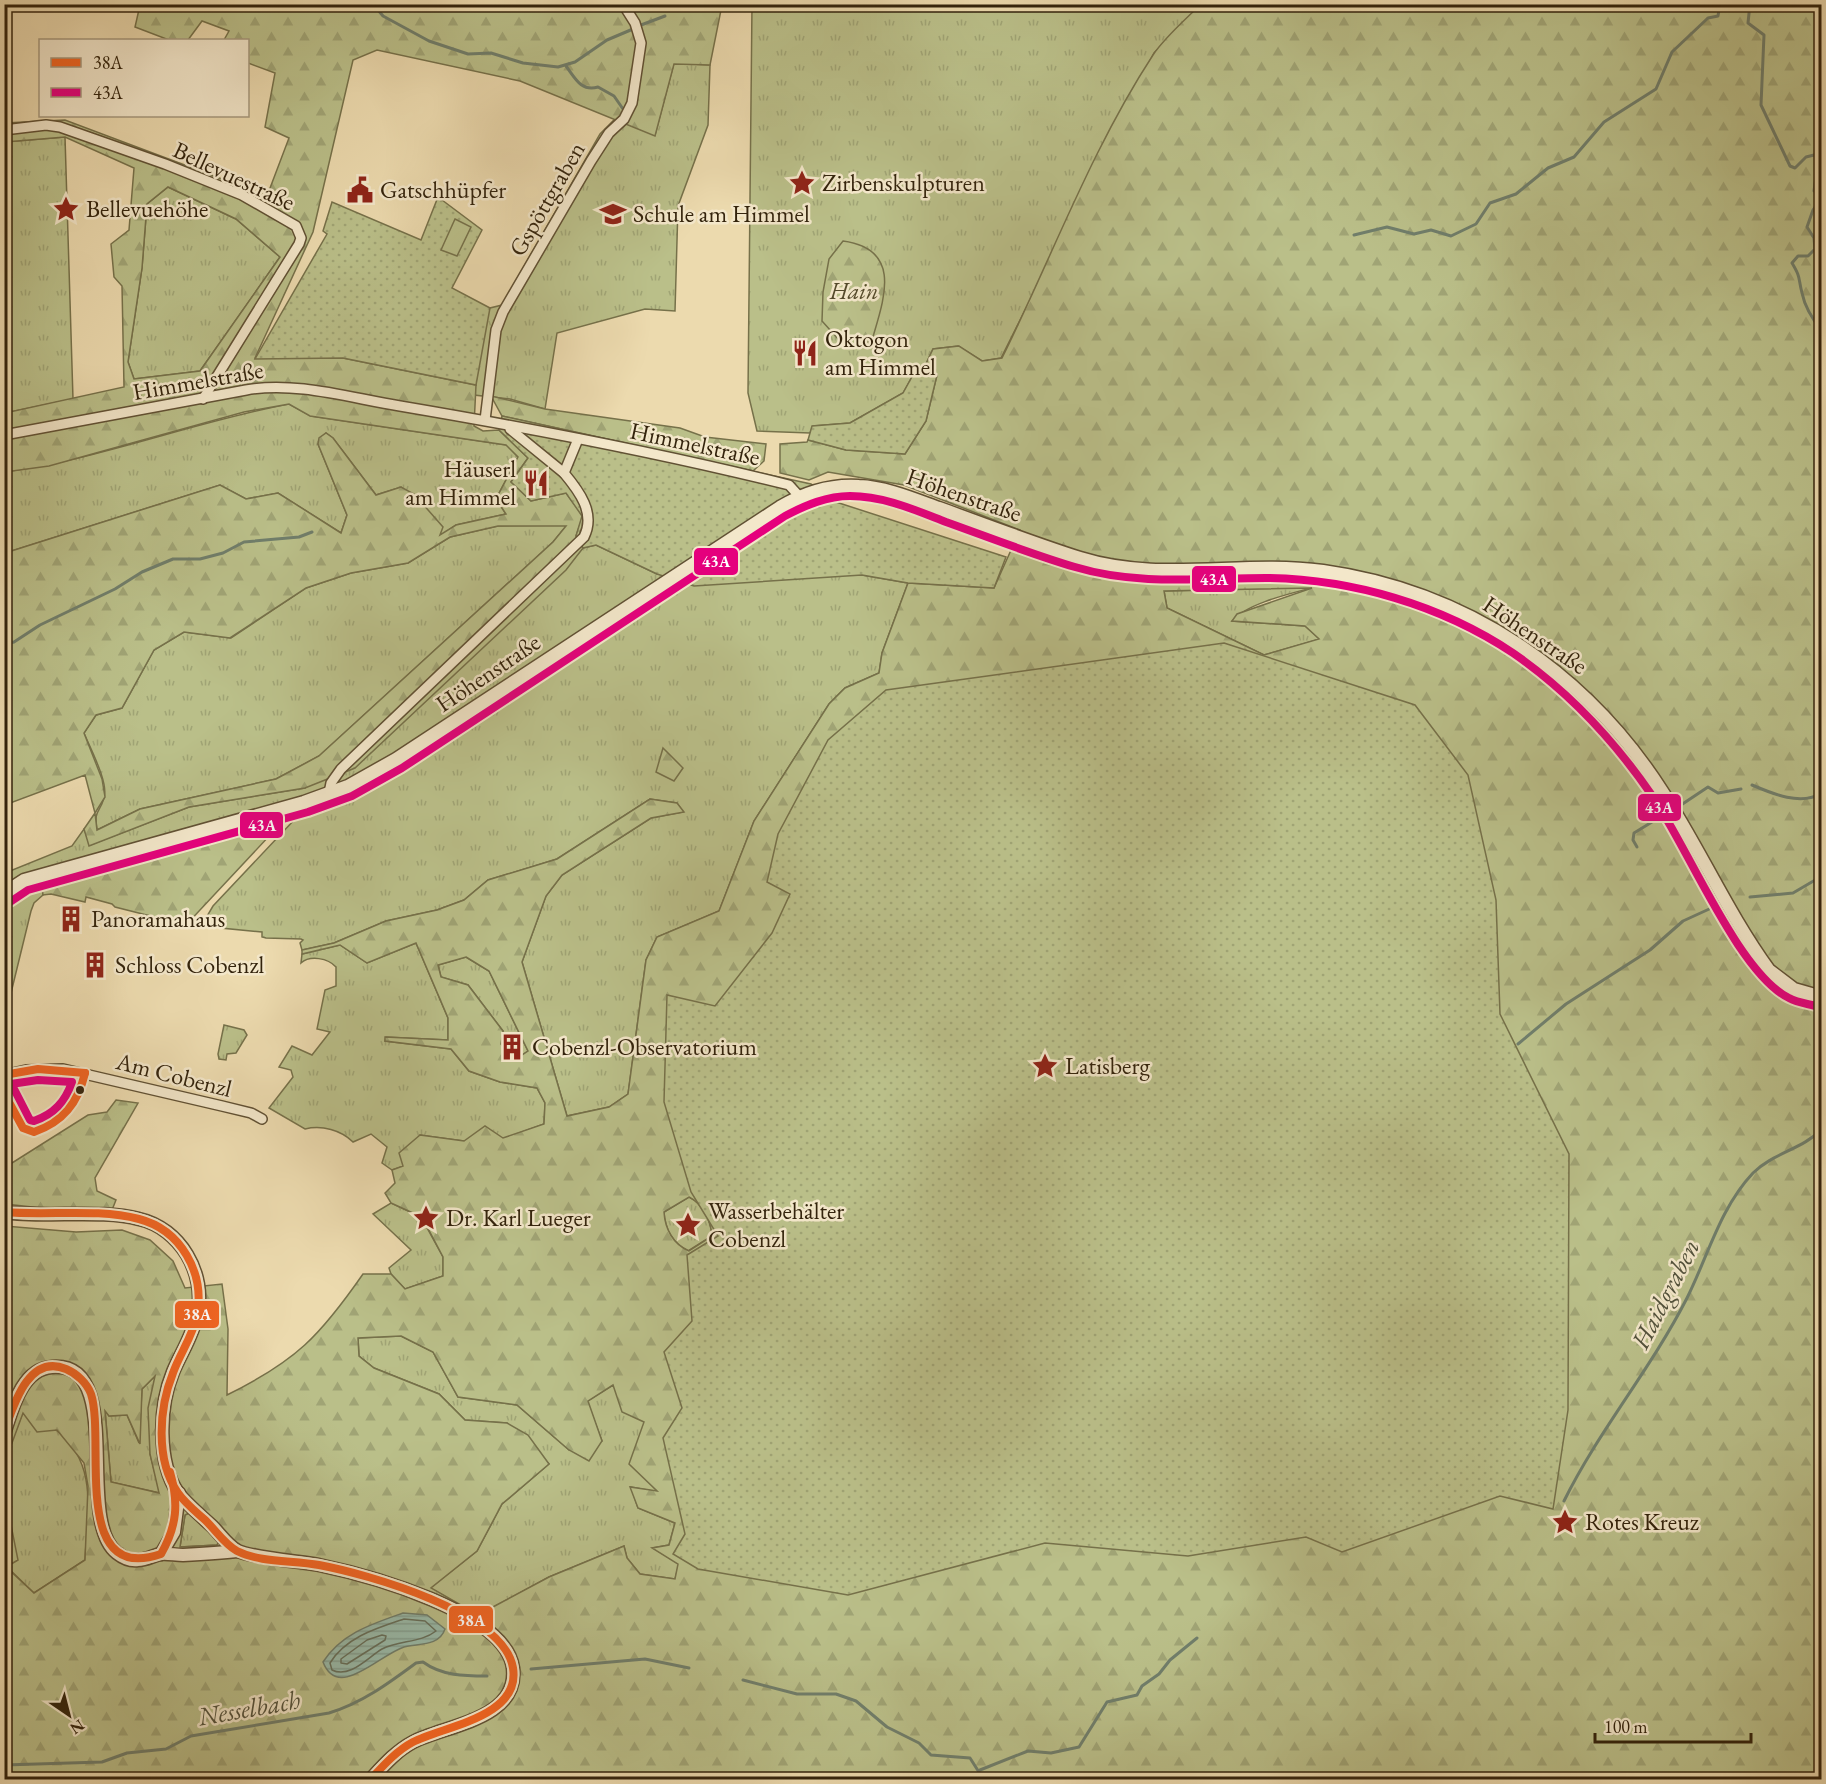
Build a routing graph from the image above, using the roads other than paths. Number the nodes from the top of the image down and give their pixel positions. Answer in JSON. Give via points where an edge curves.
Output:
{"nodes":[{"id":1,"x":623,"y":4,"type":"edge"},
{"id":2,"x":4,"y":130,"type":"edge"},
{"id":3,"x":203,"y":399,"type":"junction"},
{"id":4,"x":485,"y":420,"type":"junction"},
{"id":5,"x":505,"y":425,"type":"junction"},
{"id":6,"x":4,"y":435,"type":"edge"},
{"id":7,"x":578,"y":439,"type":"junction"},
{"id":8,"x":564,"y":473,"type":"junction"},
{"id":9,"x":799,"y":496,"type":"junction"},
{"id":10,"x":329,"y":794,"type":"junction"},
{"id":11,"x":4,"y":893,"type":"edge"},
{"id":12,"x":1821,"y":998,"type":"edge"},
{"id":13,"x":4,"y":1075,"type":"edge"},
{"id":14,"x":262,"y":1119,"type":"dead end"},
{"id":15,"x":4,"y":1212,"type":"edge"},
{"id":16,"x":4,"y":1434,"type":"edge"},
{"id":17,"x":178,"y":1493,"type":"junction"},
{"id":18,"x":237,"y":1551,"type":"junction"},
{"id":19,"x":161,"y":1554,"type":"junction"},
{"id":20,"x":370,"y":1779,"type":"edge"}],
"edges":[{"from":1,"to":4,"type":"street","name":"Gspöttgraben","via":[[641,43],[632,103],[591,161],[503,312],[496,330]]},
{"from":2,"to":3,"type":"street","name":"Bellevuestraße","via":[[46,124],[90,136],[242,195],[296,226],[301,238]]},
{"from":3,"to":4,"type":"street","name":"Himmelstraße","via":[[281,387]]},
{"from":3,"to":6,"type":"street","name":"Himmelstraße"},
{"from":4,"to":5,"type":"street","name":"Himmelstraße"},
{"from":5,"to":7,"type":"street","name":"Himmelstraße"},
{"from":5,"to":8,"type":"street","name":"Himmelstraße"},
{"from":7,"to":8,"type":"street"},
{"from":7,"to":9,"type":"street","name":"Himmelstraße","via":[[789,485]]},
{"from":8,"to":10,"type":"street","name":"Himmelstraße","via":[[588,512],[589,525],[584,537],[341,769]]},
{"from":9,"to":10,"type":"street","name":"Höhenstraße","via":[[396,759]]},
{"from":9,"to":12,"type":"street","name":"Höhenstraße","via":[[836,486],[868,486],[1102,563],[1159,571],[1318,570],[1389,584],[1468,614],[1543,660],[1609,720],[1664,793],[1769,970],[1794,989]]},
{"from":10,"to":11,"type":"street","name":"Höhenstraße","via":[[24,880]]},
{"from":13,"to":14,"type":"street","name":"Am Cobenzl","via":[[38,1069],[85,1073]]},
{"from":15,"to":17,"type":"street","via":[[137,1218],[166,1231],[186,1253],[199,1284],[199,1308],[172,1374],[162,1427]]},
{"from":16,"to":19,"type":"street","via":[[17,1398],[33,1374],[49,1367],[75,1372],[92,1395],[105,1536],[115,1552],[126,1558],[139,1560]]},
{"from":17,"to":18,"type":"street"},
{"from":17,"to":19,"type":"street","via":[[174,1532]]},
{"from":18,"to":19,"type":"street"},
{"from":18,"to":20,"type":"street","via":[[343,1571],[409,1590],[472,1620],[503,1644],[513,1670],[505,1698],[493,1710],[413,1742]]}]}
